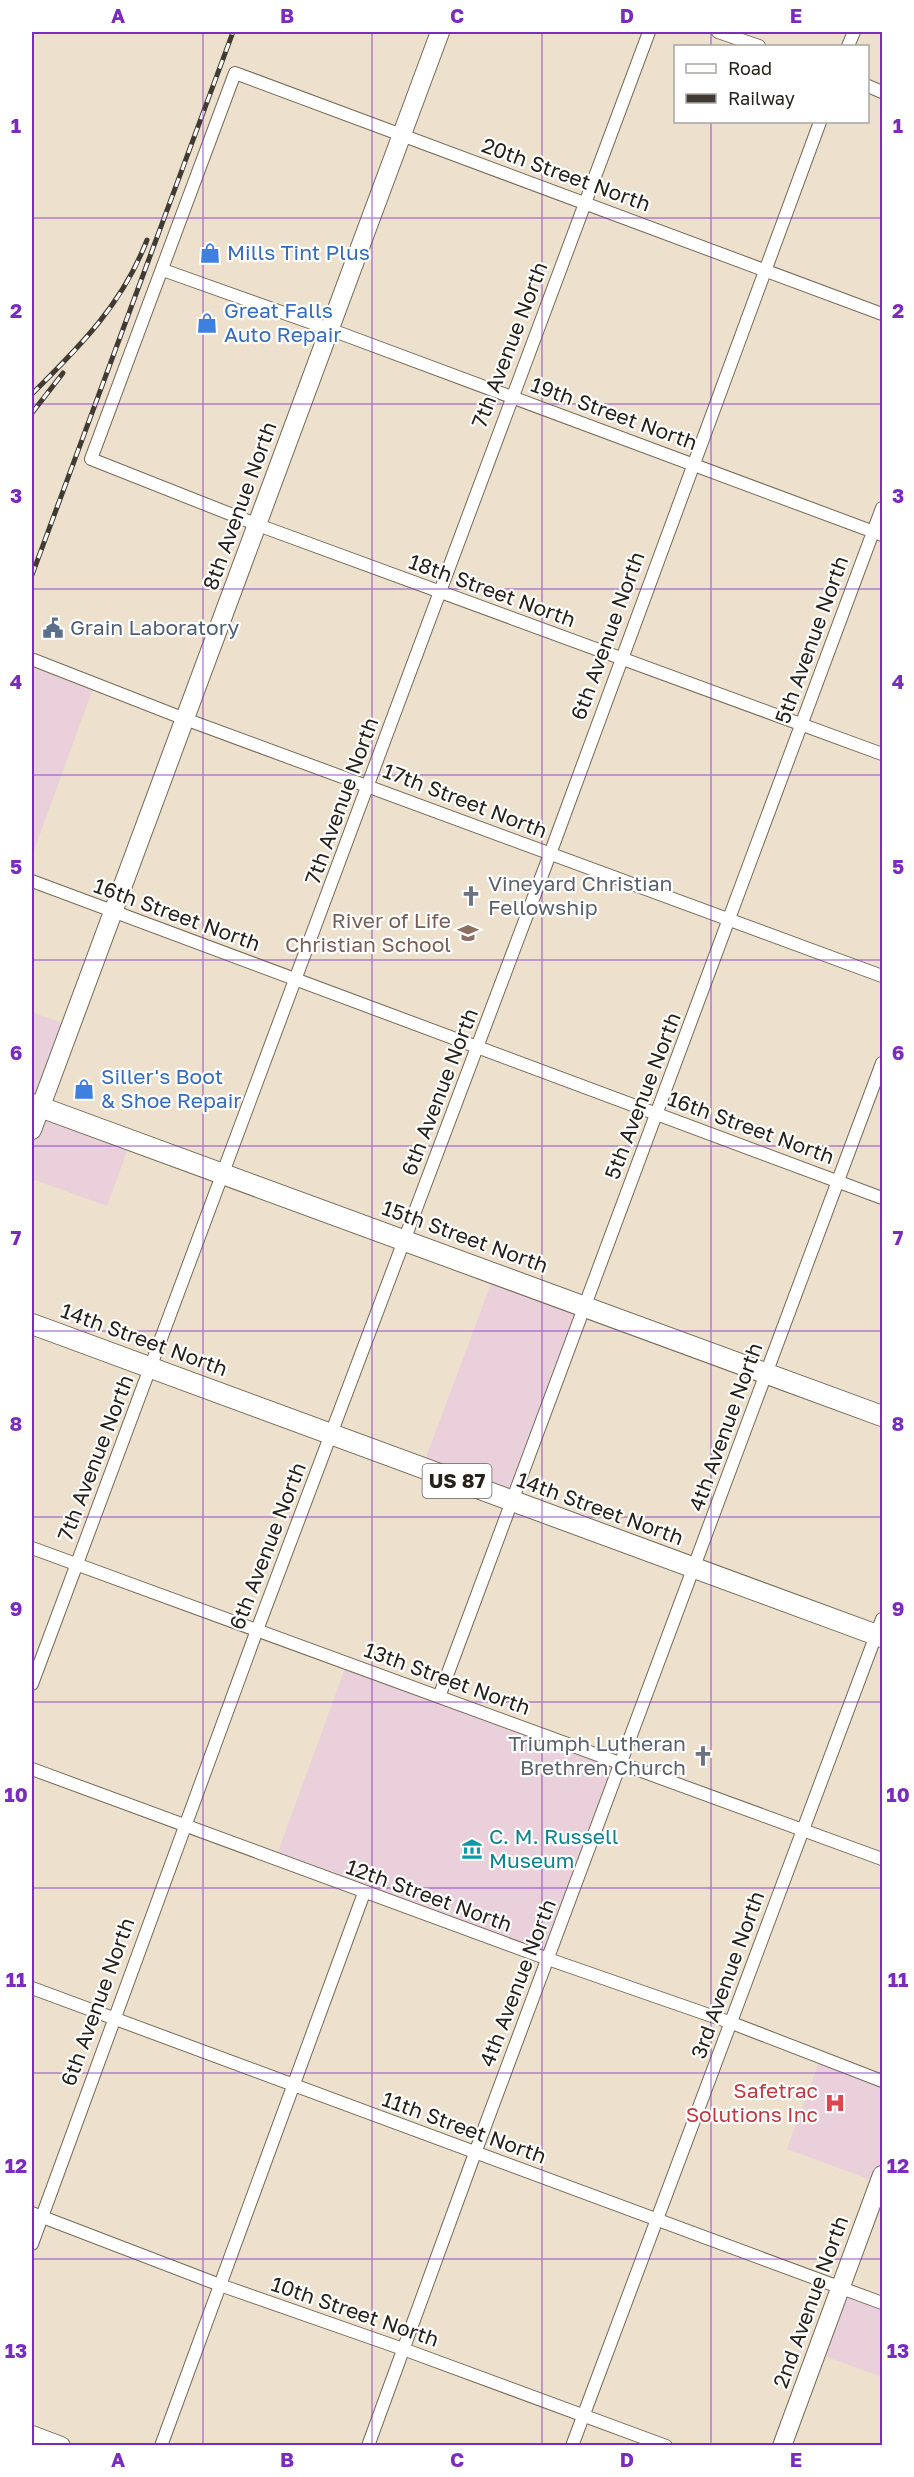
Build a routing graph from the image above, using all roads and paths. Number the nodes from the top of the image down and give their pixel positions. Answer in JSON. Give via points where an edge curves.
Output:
{"nodes":[{"id":1,"x":440,"y":32,"type":"edge"},
{"id":2,"x":649,"y":32,"type":"edge"},
{"id":3,"x":718,"y":32,"type":"edge"},
{"id":4,"x":756,"y":45,"type":"edge"},
{"id":5,"x":820,"y":123,"type":"edge"},
{"id":6,"x":403,"y":136,"type":"junction"},
{"id":7,"x":585,"y":202,"type":"junction"},
{"id":8,"x":766,"y":269,"type":"junction"},
{"id":9,"x":163,"y":270,"type":"junction"},
{"id":10,"x":882,"y":314,"type":"edge"},
{"id":11,"x":329,"y":329,"type":"junction"},
{"id":12,"x":511,"y":397,"type":"junction"},
{"id":13,"x":693,"y":463,"type":"junction"},
{"id":14,"x":882,"y":508,"type":"edge"},
{"id":15,"x":258,"y":525,"type":"junction"},
{"id":16,"x":878,"y":533,"type":"edge"},
{"id":17,"x":438,"y":592,"type":"junction"},
{"id":18,"x":621,"y":658,"type":"junction"},
{"id":19,"x":34,"y":660,"type":"dead end"},
{"id":20,"x":185,"y":719,"type":"junction"},
{"id":21,"x":801,"y":725,"type":"junction"},
{"id":22,"x":882,"y":754,"type":"edge"},
{"id":23,"x":368,"y":785,"type":"junction"},
{"id":24,"x":550,"y":854,"type":"junction"},
{"id":25,"x":32,"y":881,"type":"edge"},
{"id":26,"x":113,"y":912,"type":"junction"},
{"id":27,"x":730,"y":920,"type":"junction"},
{"id":28,"x":882,"y":976,"type":"edge"},
{"id":29,"x":296,"y":980,"type":"junction"},
{"id":30,"x":477,"y":1047,"type":"junction"},
{"id":31,"x":882,"y":1064,"type":"edge"},
{"id":32,"x":36,"y":1105,"type":"edge"},
{"id":33,"x":656,"y":1113,"type":"junction"},
{"id":34,"x":32,"y":1130,"type":"edge"},
{"id":35,"x":224,"y":1174,"type":"junction"},
{"id":36,"x":837,"y":1181,"type":"junction"},
{"id":37,"x":882,"y":1198,"type":"edge"},
{"id":38,"x":405,"y":1240,"type":"junction"},
{"id":39,"x":585,"y":1306,"type":"junction"},
{"id":40,"x":32,"y":1324,"type":"edge"},
{"id":41,"x":150,"y":1368,"type":"junction"},
{"id":42,"x":766,"y":1374,"type":"junction"},
{"id":43,"x":882,"y":1416,"type":"edge"},
{"id":44,"x":332,"y":1434,"type":"junction"},
{"id":45,"x":512,"y":1502,"type":"junction"},
{"id":46,"x":32,"y":1548,"type":"edge"},
{"id":47,"x":76,"y":1564,"type":"junction"},
{"id":48,"x":695,"y":1569,"type":"junction"},
{"id":49,"x":257,"y":1630,"type":"junction"},
{"id":50,"x":880,"y":1630,"type":"edge"},
{"id":51,"x":32,"y":1684,"type":"edge"},
{"id":52,"x":439,"y":1697,"type":"junction"},
{"id":53,"x":621,"y":1765,"type":"junction"},
{"id":54,"x":32,"y":1769,"type":"edge"},
{"id":55,"x":184,"y":1826,"type":"junction"},
{"id":56,"x":803,"y":1829,"type":"junction"},
{"id":57,"x":882,"y":1859,"type":"edge"},
{"id":58,"x":364,"y":1893,"type":"junction"},
{"id":59,"x":548,"y":1959,"type":"junction"},
{"id":60,"x":32,"y":1988,"type":"edge"},
{"id":61,"x":113,"y":2018,"type":"junction"},
{"id":62,"x":732,"y":2023,"type":"junction"},
{"id":63,"x":882,"y":2081,"type":"edge"},
{"id":64,"x":293,"y":2084,"type":"junction"},
{"id":65,"x":475,"y":2153,"type":"junction"},
{"id":66,"x":882,"y":2175,"type":"edge"},
{"id":67,"x":37,"y":2215,"type":"edge"},
{"id":68,"x":656,"y":2220,"type":"junction"},
{"id":69,"x":32,"y":2244,"type":"edge"},
{"id":70,"x":220,"y":2285,"type":"junction"},
{"id":71,"x":840,"y":2288,"type":"junction"},
{"id":72,"x":882,"y":2303,"type":"edge"},
{"id":73,"x":403,"y":2349,"type":"junction"},
{"id":74,"x":583,"y":2416,"type":"junction"},
{"id":75,"x":32,"y":2435,"type":"edge"},
{"id":76,"x":61,"y":2445,"type":"edge"},
{"id":77,"x":161,"y":2445,"type":"edge"},
{"id":78,"x":368,"y":2445,"type":"edge"},
{"id":79,"x":572,"y":2445,"type":"edge"},
{"id":80,"x":666,"y":2445,"type":"edge"},
{"id":81,"x":782,"y":2445,"type":"edge"}],
"edges":[{"from":1,"to":6,"type":"street","name":"8th Avenue North"},
{"from":2,"to":7,"type":"street","name":"7th Avenue North"},
{"from":3,"to":4,"type":"street"},
{"from":5,"to":8,"type":"street","name":"6th Avenue North"},
{"from":6,"to":7,"type":"street","name":"20th Street North"},
{"from":6,"to":9,"type":"street","name":"20th Street North","via":[[235,73]]},
{"from":6,"to":11,"type":"street","name":"8th Avenue North"},
{"from":7,"to":8,"type":"street","name":"20th Street North"},
{"from":7,"to":12,"type":"street","name":"7th Avenue North"},
{"from":8,"to":10,"type":"street","name":"20th Street North"},
{"from":8,"to":13,"type":"street","name":"6th Avenue North"},
{"from":9,"to":11,"type":"street","name":"19th Street North"},
{"from":9,"to":15,"type":"street","name":"18th Street North","via":[[91,459]]},
{"from":11,"to":12,"type":"street","name":"19th Street North"},
{"from":11,"to":15,"type":"street","name":"8th Avenue North"},
{"from":12,"to":13,"type":"street","name":"19th Street North"},
{"from":12,"to":17,"type":"street","name":"7th Avenue North"},
{"from":13,"to":16,"type":"street","name":"19th Street North"},
{"from":13,"to":18,"type":"street","name":"6th Avenue North"},
{"from":14,"to":16,"type":"street","name":"5th Avenue North"},
{"from":15,"to":17,"type":"street","name":"18th Street North"},
{"from":15,"to":20,"type":"street","name":"8th Avenue North"},
{"from":16,"to":21,"type":"street","name":"5th Avenue North"},
{"from":17,"to":18,"type":"street","name":"18th Street North"},
{"from":17,"to":23,"type":"street","name":"7th Avenue North"},
{"from":18,"to":21,"type":"street","name":"18th Street North"},
{"from":18,"to":24,"type":"street","name":"6th Avenue North"},
{"from":19,"to":20,"type":"street","name":"17th Street North"},
{"from":20,"to":23,"type":"street","name":"17th Street North"},
{"from":20,"to":26,"type":"street","name":"8th Avenue North"},
{"from":21,"to":22,"type":"street","name":"18th Street North"},
{"from":21,"to":27,"type":"street","name":"5th Avenue North"},
{"from":23,"to":24,"type":"street","name":"17th Street North"},
{"from":23,"to":29,"type":"street","name":"7th Avenue North"},
{"from":24,"to":27,"type":"street","name":"17th Street North"},
{"from":24,"to":30,"type":"street","name":"6th Avenue North"},
{"from":25,"to":26,"type":"street","name":"16th Street North"},
{"from":26,"to":29,"type":"street","name":"16th Street North"},
{"from":26,"to":32,"type":"street","name":"8th Avenue North"},
{"from":27,"to":28,"type":"street","name":"17th Street North"},
{"from":27,"to":33,"type":"street","name":"5th Avenue North"},
{"from":29,"to":30,"type":"street","name":"16th Street North"},
{"from":29,"to":35,"type":"street","name":"7th Avenue North"},
{"from":30,"to":33,"type":"street","name":"16th Street North"},
{"from":30,"to":38,"type":"street","name":"6th Avenue North"},
{"from":31,"to":36,"type":"street","name":"4th Avenue North"},
{"from":32,"to":34,"type":"street","name":"8th Avenue North"},
{"from":32,"to":35,"type":"main road","name":"15th Street North"},
{"from":33,"to":36,"type":"street","name":"16th Street North"},
{"from":33,"to":39,"type":"street","name":"5th Avenue North"},
{"from":35,"to":38,"type":"main road","name":"15th Street North"},
{"from":35,"to":41,"type":"street","name":"7th Avenue North"},
{"from":36,"to":37,"type":"street","name":"16th Street North"},
{"from":36,"to":42,"type":"street","name":"4th Avenue North"},
{"from":38,"to":39,"type":"main road","name":"15th Street North"},
{"from":38,"to":44,"type":"street","name":"6th Avenue North"},
{"from":39,"to":42,"type":"main road","name":"15th Street North"},
{"from":39,"to":45,"type":"street","name":"5th Avenue North"},
{"from":40,"to":41,"type":"main road","name":"14th Street North","number":"US 87"},
{"from":41,"to":44,"type":"main road","name":"14th Street North","number":"US 87"},
{"from":41,"to":47,"type":"street","name":"7th Avenue North"},
{"from":42,"to":43,"type":"main road","name":"15th Street North"},
{"from":42,"to":48,"type":"street","name":"4th Avenue North"},
{"from":44,"to":45,"type":"main road","name":"14th Street North","number":"US 87"},
{"from":44,"to":49,"type":"street","name":"6th Avenue North"},
{"from":45,"to":48,"type":"main road","name":"14th Street North","number":"US 87"},
{"from":45,"to":52,"type":"street","name":"5th Avenue North"},
{"from":46,"to":47,"type":"street","name":"13th Street North"},
{"from":47,"to":49,"type":"street","name":"13th Street North"},
{"from":47,"to":51,"type":"street","name":"7th Avenue North"},
{"from":48,"to":50,"type":"main road","name":"14th Street North","number":"US 87"},
{"from":48,"to":53,"type":"street","name":"4th Avenue North"},
{"from":49,"to":52,"type":"street","name":"13th Street North"},
{"from":49,"to":55,"type":"street","name":"6th Avenue North"},
{"from":50,"to":56,"type":"street","name":"3rd Avenue North"},
{"from":52,"to":53,"type":"street","name":"13th Street North"},
{"from":53,"to":56,"type":"street","name":"13th Street North"},
{"from":53,"to":59,"type":"street","name":"4th Avenue North"},
{"from":54,"to":55,"type":"street","name":"12th Street North"},
{"from":55,"to":58,"type":"street","name":"12th Street North"},
{"from":55,"to":61,"type":"street","name":"6th Avenue North"},
{"from":56,"to":57,"type":"street","name":"13th Street North"},
{"from":56,"to":62,"type":"street","name":"3rd Avenue North"},
{"from":58,"to":59,"type":"street","name":"12th Street North"},
{"from":58,"to":64,"type":"street"},
{"from":59,"to":62,"type":"street","name":"12th Street North"},
{"from":59,"to":65,"type":"street","name":"4th Avenue North"},
{"from":60,"to":61,"type":"street","name":"11th Street North"},
{"from":61,"to":64,"type":"street","name":"11th Street North"},
{"from":61,"to":67,"type":"street","name":"6th Avenue North"},
{"from":62,"to":63,"type":"street","name":"12th Street North"},
{"from":62,"to":68,"type":"street","name":"3rd Avenue North"},
{"from":64,"to":65,"type":"street","name":"11th Street North"},
{"from":64,"to":70,"type":"street"},
{"from":65,"to":68,"type":"street","name":"11th Street North"},
{"from":65,"to":73,"type":"street","name":"4th Avenue North"},
{"from":66,"to":71,"type":"street","name":"2nd Avenue North"},
{"from":67,"to":69,"type":"street","name":"6th Avenue North"},
{"from":67,"to":70,"type":"street","name":"10th Street North"},
{"from":68,"to":71,"type":"street","name":"11th Street North"},
{"from":68,"to":74,"type":"street","name":"3rd Avenue North"},
{"from":70,"to":73,"type":"street","name":"10th Street North"},
{"from":70,"to":77,"type":"street"},
{"from":71,"to":72,"type":"street","name":"11th Street North"},
{"from":71,"to":81,"type":"street","name":"2nd Avenue North"},
{"from":73,"to":74,"type":"street","name":"10th Street North"},
{"from":73,"to":78,"type":"street","name":"4th Avenue North"},
{"from":74,"to":79,"type":"street","name":"3rd Avenue North"},
{"from":74,"to":80,"type":"street","name":"10th Street North"},
{"from":75,"to":76,"type":"street"}]}
